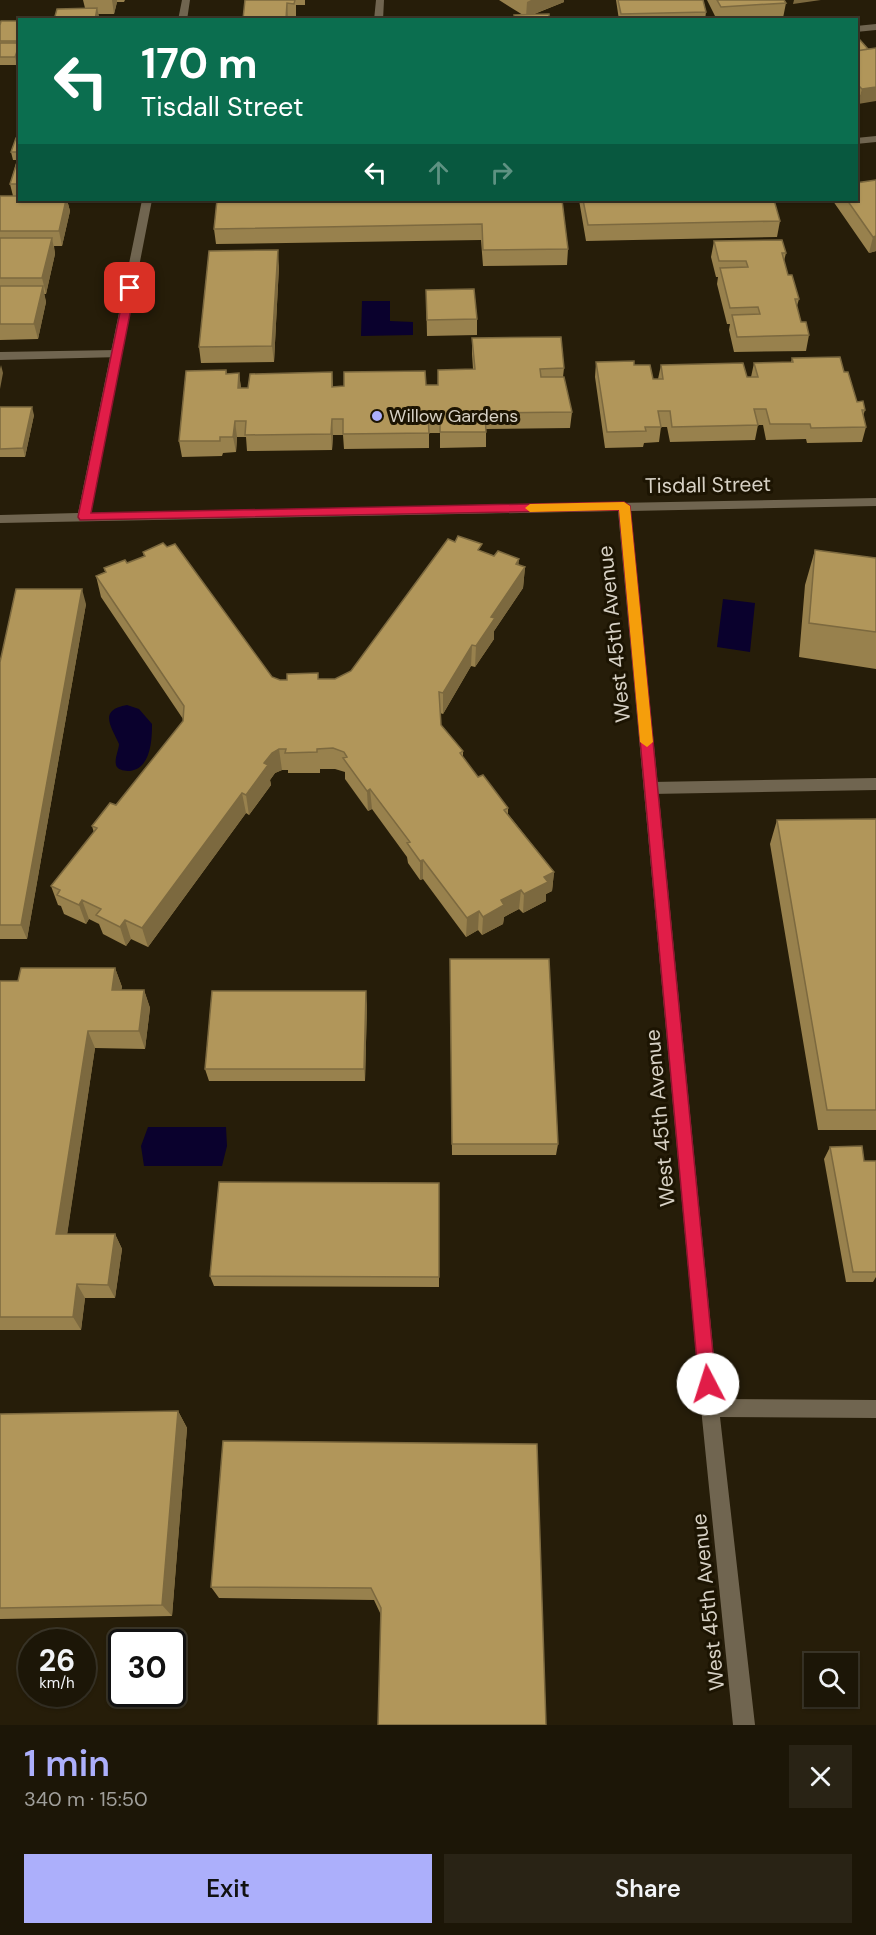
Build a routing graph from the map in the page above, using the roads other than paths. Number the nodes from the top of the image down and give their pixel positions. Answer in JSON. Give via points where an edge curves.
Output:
{"nodes":[{"id":1,"x":186,"y":0,"type":"edge"},
{"id":2,"x":380,"y":0,"type":"edge"},
{"id":3,"x":182,"y":18,"type":"edge"},
{"id":4,"x":378,"y":18,"type":"edge"},
{"id":5,"x":876,"y":27,"type":"edge"},
{"id":6,"x":858,"y":29,"type":"edge"},
{"id":7,"x":876,"y":139,"type":"edge"},
{"id":8,"x":858,"y":141,"type":"edge"},
{"id":9,"x":147,"y":201,"type":"edge"},
{"id":10,"x":117,"y":354,"type":"junction"},
{"id":11,"x":0,"y":356,"type":"edge"},
{"id":12,"x":876,"y":502,"type":"edge"},
{"id":13,"x":624,"y":506,"type":"junction"},
{"id":14,"x":84,"y":517,"type":"junction"},
{"id":15,"x":0,"y":519,"type":"edge"},
{"id":16,"x":876,"y":784,"type":"edge"},
{"id":17,"x":651,"y":788,"type":"junction"},
{"id":18,"x":710,"y":1407,"type":"junction"},
{"id":19,"x":876,"y":1408,"type":"edge"},
{"id":20,"x":744,"y":1725,"type":"edge"}],
"edges":[{"from":1,"to":3,"type":"street"},
{"from":2,"to":4,"type":"street"},
{"from":5,"to":6,"type":"street"},
{"from":7,"to":8,"type":"street"},
{"from":9,"to":10,"type":"street"},
{"from":10,"to":11,"type":"street"},
{"from":10,"to":14,"type":"street"},
{"from":12,"to":13,"type":"street","name":"Tisdall Street"},
{"from":13,"to":14,"type":"street","name":"Tisdall Street"},
{"from":13,"to":17,"type":"street","name":"West 45th Avenue"},
{"from":14,"to":15,"type":"street","name":"Tisdall Street"},
{"from":16,"to":17,"type":"street"},
{"from":17,"to":18,"type":"street","name":"West 45th Avenue"},
{"from":18,"to":19,"type":"street"},
{"from":18,"to":20,"type":"street","name":"West 45th Avenue"}]}
